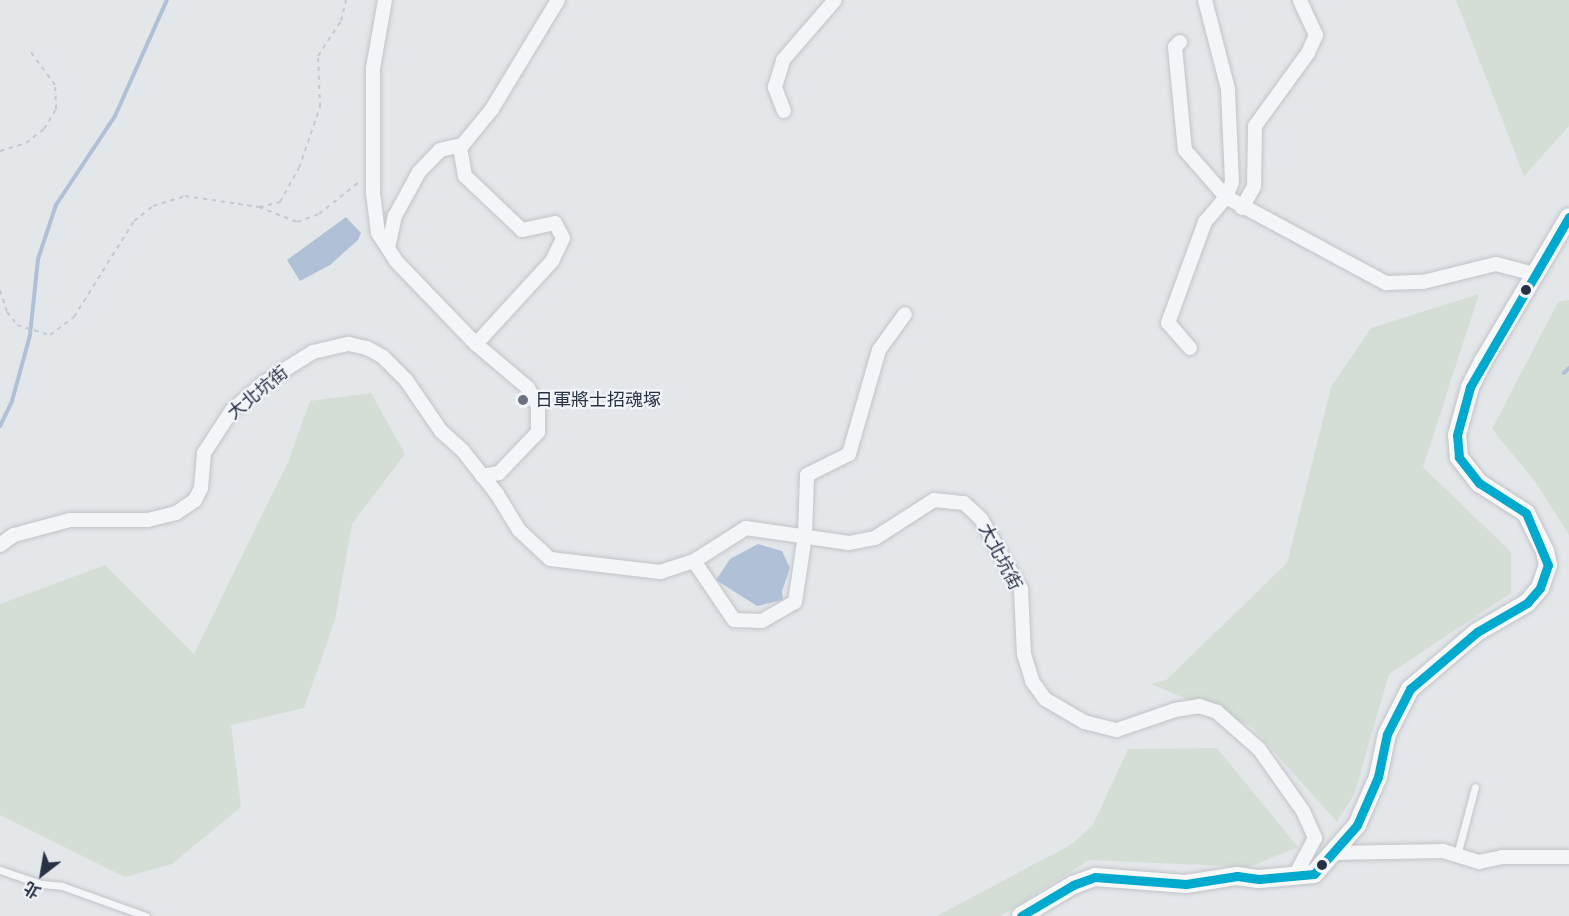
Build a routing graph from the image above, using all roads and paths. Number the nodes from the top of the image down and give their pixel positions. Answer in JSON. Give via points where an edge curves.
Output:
{"nodes":[{"id":1,"x":346,"y":0,"type":"edge"},
{"id":2,"x":385,"y":0,"type":"edge"},
{"id":3,"x":558,"y":0,"type":"edge"},
{"id":4,"x":835,"y":0,"type":"edge"},
{"id":5,"x":1205,"y":0,"type":"edge"},
{"id":6,"x":1300,"y":0,"type":"edge"},
{"id":7,"x":1180,"y":42,"type":"dead end"},
{"id":8,"x":30,"y":51,"type":"dead end"},
{"id":9,"x":784,"y":111,"type":"dead end"},
{"id":10,"x":462,"y":145,"type":"junction"},
{"id":11,"x":0,"y":151,"type":"edge"},
{"id":12,"x":373,"y":176,"type":"junction"},
{"id":13,"x":1226,"y":197,"type":"junction"},
{"id":14,"x":259,"y":207,"type":"junction"},
{"id":15,"x":1242,"y":208,"type":"junction"},
{"id":16,"x":1569,"y":217,"type":"edge"},
{"id":17,"x":388,"y":248,"type":"junction"},
{"id":18,"x":1535,"y":274,"type":"junction"},
{"id":19,"x":0,"y":290,"type":"edge"},
{"id":20,"x":905,"y":314,"type":"dead end"},
{"id":21,"x":476,"y":344,"type":"junction"},
{"id":22,"x":1190,"y":348,"type":"dead end"},
{"id":23,"x":482,"y":476,"type":"junction"},
{"id":24,"x":805,"y":536,"type":"junction"},
{"id":25,"x":0,"y":545,"type":"edge"},
{"id":26,"x":694,"y":561,"type":"junction"},
{"id":27,"x":1475,"y":787,"type":"dead end"},
{"id":28,"x":1334,"y":853,"type":"junction"},
{"id":29,"x":1457,"y":855,"type":"junction"},
{"id":30,"x":1569,"y":857,"type":"edge"},
{"id":31,"x":0,"y":870,"type":"edge"},
{"id":32,"x":1295,"y":876,"type":"junction"},
{"id":33,"x":146,"y":916,"type":"edge"},
{"id":34,"x":1021,"y":916,"type":"edge"}],
"edges":[{"from":1,"to":14,"type":"path","via":[[341,21],[318,56],[320,108],[299,168],[280,202]]},
{"from":2,"to":12,"type":"street","via":[[373,68]]},
{"from":3,"to":10,"type":"street","via":[[492,109]]},
{"from":4,"to":9,"type":"street","via":[[783,60],[776,87]]},
{"from":5,"to":13,"type":"street","via":[[1228,89],[1232,182]]},
{"from":6,"to":15,"type":"street","via":[[1316,35],[1308,53],[1255,126],[1254,186]]},
{"from":7,"to":13,"type":"street","via":[[1175,47],[1185,150]]},
{"from":8,"to":11,"type":"path","via":[[55,85],[56,109],[44,129],[26,143]]},
{"from":10,"to":17,"type":"street","via":[[440,150],[419,172],[395,216]]},
{"from":10,"to":21,"type":"street","via":[[465,176],[522,230],[555,223],[563,238],[552,261]]},
{"from":12,"to":14,"type":"path","via":[[353,185],[319,214],[297,222]]},
{"from":12,"to":17,"type":"street","via":[[378,233]]},
{"from":13,"to":15,"type":"street"},
{"from":13,"to":22,"type":"street","via":[[1205,222],[1168,324]]},
{"from":14,"to":19,"type":"path","via":[[185,196],[153,206],[134,221],[74,317],[50,335],[17,325],[7,312]]},
{"from":15,"to":18,"type":"street","via":[[1386,283],[1424,282],[1496,264]]},
{"from":16,"to":18,"type":"street"},
{"from":17,"to":21,"type":"street"},
{"from":18,"to":28,"type":"street","via":[[1470,387],[1457,435],[1459,457],[1479,483],[1526,513],[1548,565],[1527,603],[1477,632],[1410,690],[1387,734],[1371,798],[1357,825]]},
{"from":20,"to":24,"type":"street","via":[[879,350],[849,454],[807,475]]},
{"from":21,"to":23,"type":"street","via":[[528,388],[538,406],[540,421],[538,432],[514,459],[499,472]]},
{"from":23,"to":25,"type":"street","name":"大北坑街","via":[[383,357],[349,344],[330,346],[265,382],[232,410],[204,453],[201,488],[195,500],[176,513],[148,520],[70,520],[14,536]]},
{"from":23,"to":26,"type":"street","name":"大北坑街","via":[[519,530],[550,559],[660,572]]},
{"from":24,"to":26,"type":"street","name":"大北坑街","via":[[746,528]]},
{"from":24,"to":26,"type":"street","via":[[795,602],[762,621],[734,620]]},
{"from":24,"to":32,"type":"street","name":"大北坑街","via":[[849,543],[875,538],[934,500],[964,503],[981,519],[1021,589],[1024,654],[1032,681],[1045,699],[1084,722],[1117,730],[1175,710],[1199,706],[1217,712],[1258,749],[1303,811],[1315,838]]},
{"from":27,"to":29,"type":"lane"},
{"from":28,"to":29,"type":"street","via":[[1443,851]]},
{"from":28,"to":32,"type":"street","via":[[1314,874]]},
{"from":29,"to":30,"type":"street","via":[[1479,862],[1502,857]]},
{"from":31,"to":33,"type":"lane","via":[[41,884],[62,886]]},
{"from":32,"to":34,"type":"street","via":[[1237,876],[1186,884],[1095,878],[1073,885]]}]}
